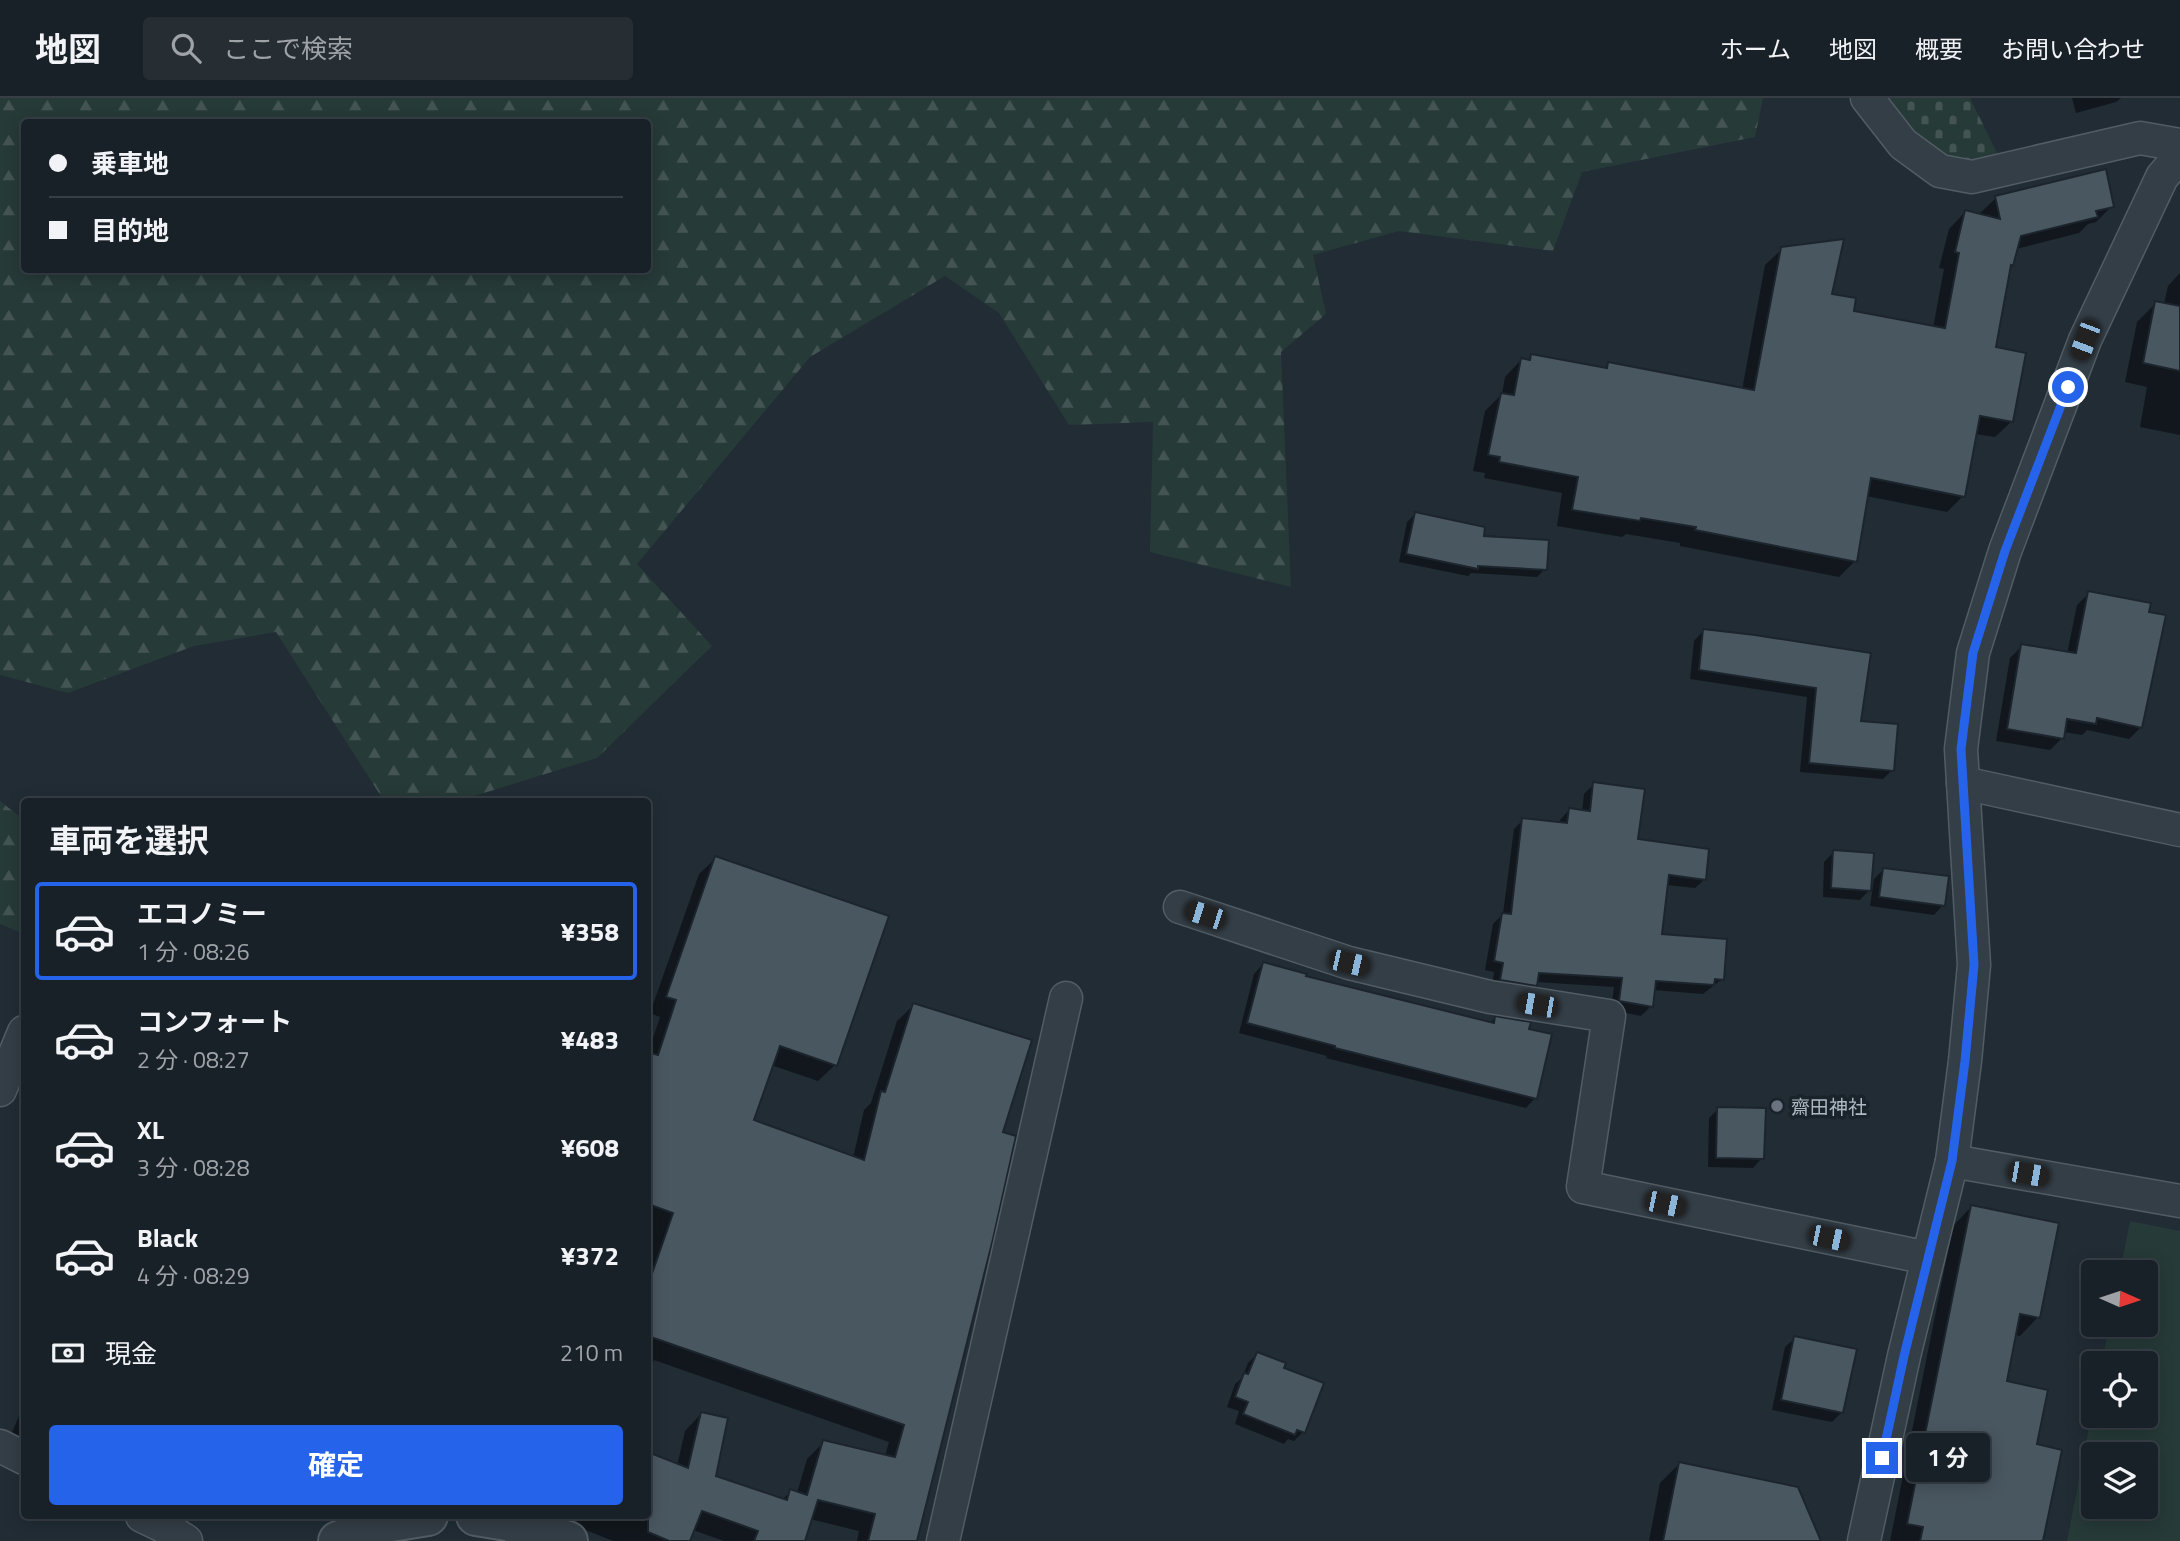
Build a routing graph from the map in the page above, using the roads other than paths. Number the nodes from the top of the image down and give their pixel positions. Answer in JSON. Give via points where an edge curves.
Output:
{"nodes":[{"id":1,"x":1867,"y":98,"type":"edge"},
{"id":2,"x":2180,"y":145,"type":"edge"},
{"id":3,"x":2180,"y":156,"type":"edge"},
{"id":4,"x":1963,"y":783,"type":"junction"},
{"id":5,"x":2180,"y":830,"type":"edge"},
{"id":6,"x":1180,"y":907,"type":"dead end"},
{"id":7,"x":1066,"y":998,"type":"dead end"},
{"id":8,"x":21,"y":1039,"type":"edge"},
{"id":9,"x":0,"y":1090,"type":"edge"},
{"id":10,"x":1952,"y":1161,"type":"junction"},
{"id":11,"x":2180,"y":1201,"type":"edge"},
{"id":12,"x":1928,"y":1258,"type":"junction"},
{"id":13,"x":0,"y":1447,"type":"edge"},
{"id":14,"x":21,"y":1457,"type":"edge"},
{"id":15,"x":148,"y":1519,"type":"edge"},
{"id":16,"x":410,"y":1519,"type":"edge"},
{"id":17,"x":495,"y":1519,"type":"edge"},
{"id":18,"x":186,"y":1541,"type":"edge"},
{"id":19,"x":338,"y":1541,"type":"edge"},
{"id":20,"x":568,"y":1541,"type":"edge"},
{"id":21,"x":943,"y":1541,"type":"edge"},
{"id":22,"x":1864,"y":1541,"type":"edge"}],
"edges":[{"from":1,"to":2,"type":"street","via":[[1903,144],[1940,171],[1972,177],[2140,138]]},
{"from":3,"to":4,"type":"street","via":[[2162,177],[2085,340],[2005,551],[1973,653],[1961,749]]},
{"from":4,"to":5,"type":"street"},
{"from":4,"to":10,"type":"street","via":[[1974,965]]},
{"from":6,"to":12,"type":"street","via":[[1349,963],[1490,997],[1609,1016],[1583,1187]]},
{"from":7,"to":21,"type":"street"},
{"from":8,"to":9,"type":"street"},
{"from":10,"to":11,"type":"street"},
{"from":10,"to":12,"type":"street"},
{"from":12,"to":22,"type":"street"},
{"from":13,"to":14,"type":"street"},
{"from":15,"to":18,"type":"street"},
{"from":16,"to":19,"type":"street"},
{"from":17,"to":20,"type":"street"}]}
